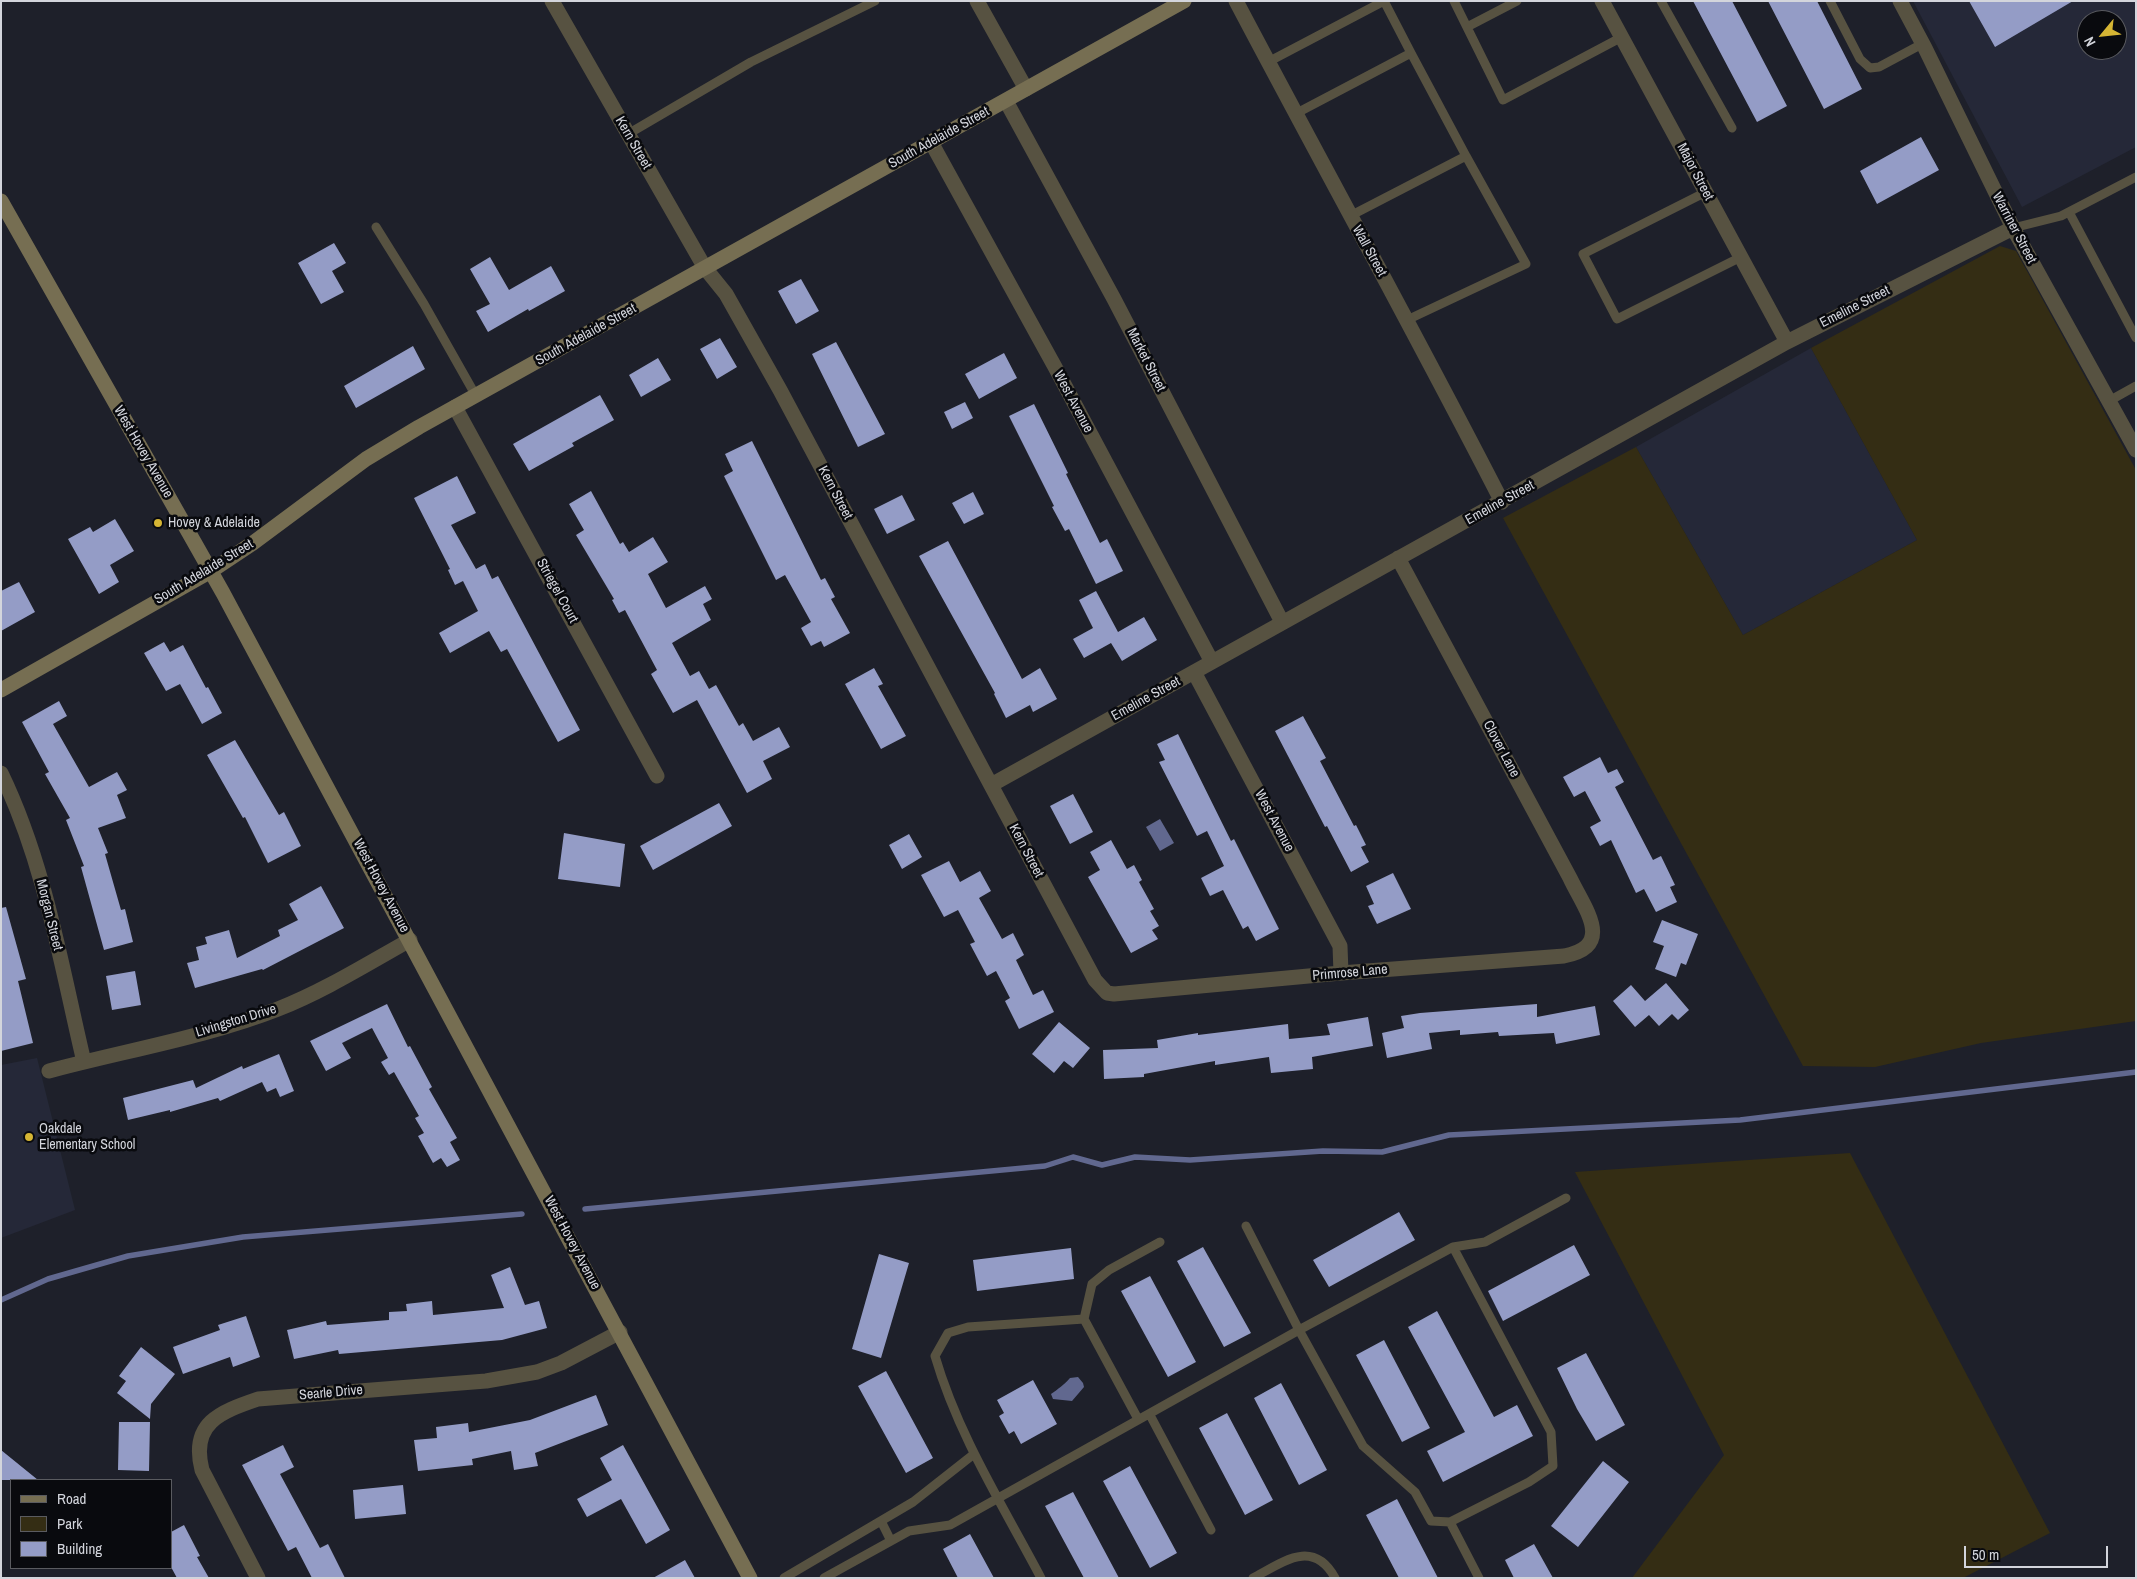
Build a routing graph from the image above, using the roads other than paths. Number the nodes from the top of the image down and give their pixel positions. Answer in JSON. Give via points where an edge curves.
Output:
{"nodes":[{"id":1,"x":875,"y":1,"type":"edge"},
{"id":2,"x":977,"y":1,"type":"edge"},
{"id":3,"x":1184,"y":1,"type":"edge"},
{"id":4,"x":1236,"y":1,"type":"edge"},
{"id":5,"x":1454,"y":1,"type":"edge"},
{"id":6,"x":1517,"y":1,"type":"edge"},
{"id":7,"x":1602,"y":1,"type":"edge"},
{"id":8,"x":1661,"y":1,"type":"edge"},
{"id":9,"x":1830,"y":1,"type":"edge"},
{"id":10,"x":1900,"y":1,"type":"edge"},
{"id":11,"x":554,"y":2,"type":"edge"},
{"id":12,"x":1467,"y":27,"type":"junction"},
{"id":13,"x":1622,"y":36,"type":"junction"},
{"id":14,"x":1922,"y":44,"type":"junction"},
{"id":15,"x":1411,"y":53,"type":"junction"},
{"id":16,"x":1268,"y":62,"type":"junction"},
{"id":17,"x":1026,"y":89,"type":"junction"},
{"id":18,"x":1006,"y":101,"type":"junction"},
{"id":19,"x":1296,"y":114,"type":"junction"},
{"id":20,"x":1732,"y":128,"type":"dead end"},
{"id":21,"x":628,"y":134,"type":"junction"},
{"id":22,"x":931,"y":142,"type":"junction"},
{"id":23,"x":1466,"y":156,"type":"junction"},
{"id":24,"x":2136,"y":177,"type":"edge"},
{"id":25,"x":1706,"y":192,"type":"junction"},
{"id":26,"x":1,"y":201,"type":"edge"},
{"id":27,"x":2069,"y":212,"type":"junction"},
{"id":28,"x":1350,"y":216,"type":"junction"},
{"id":29,"x":376,"y":227,"type":"dead end"},
{"id":30,"x":2013,"y":228,"type":"junction"},
{"id":31,"x":1741,"y":257,"type":"junction"},
{"id":32,"x":704,"y":268,"type":"junction"},
{"id":33,"x":1407,"y":320,"type":"junction"},
{"id":34,"x":2136,"y":338,"type":"edge"},
{"id":35,"x":1787,"y":342,"type":"junction"},
{"id":36,"x":2136,"y":386,"type":"edge"},
{"id":37,"x":476,"y":396,"type":"junction"},
{"id":38,"x":2108,"y":401,"type":"junction"},
{"id":39,"x":456,"y":407,"type":"junction"},
{"id":40,"x":2136,"y":450,"type":"edge"},
{"id":41,"x":1502,"y":502,"type":"junction"},
{"id":42,"x":1398,"y":558,"type":"junction"},
{"id":43,"x":211,"y":571,"type":"junction"},
{"id":44,"x":1282,"y":622,"type":"junction"},
{"id":45,"x":1212,"y":662,"type":"junction"},
{"id":46,"x":1194,"y":672,"type":"junction"},
{"id":47,"x":1,"y":690,"type":"edge"},
{"id":48,"x":1,"y":774,"type":"edge"},
{"id":49,"x":657,"y":776,"type":"dead end"},
{"id":50,"x":991,"y":784,"type":"junction"},
{"id":51,"x":410,"y":940,"type":"junction"},
{"id":52,"x":1590,"y":943,"type":"joint"},
{"id":53,"x":1341,"y":973,"type":"junction"},
{"id":54,"x":1107,"y":993,"type":"joint"},
{"id":55,"x":84,"y":1062,"type":"junction"},
{"id":56,"x":49,"y":1071,"type":"dead end"},
{"id":57,"x":1566,"y":1198,"type":"dead end"},
{"id":58,"x":1246,"y":1226,"type":"dead end"},
{"id":59,"x":1160,"y":1242,"type":"dead end"},
{"id":60,"x":1453,"y":1247,"type":"junction"},
{"id":61,"x":1084,"y":1319,"type":"junction"},
{"id":62,"x":1299,"y":1330,"type":"junction"},
{"id":63,"x":620,"y":1332,"type":"junction"},
{"id":64,"x":1150,"y":1415,"type":"junction"},
{"id":65,"x":1138,"y":1419,"type":"junction"},
{"id":66,"x":974,"y":1454,"type":"junction"},
{"id":67,"x":999,"y":1498,"type":"junction"},
{"id":68,"x":881,"y":1521,"type":"junction"},
{"id":69,"x":1450,"y":1522,"type":"junction"},
{"id":70,"x":1211,"y":1530,"type":"dead end"},
{"id":71,"x":892,"y":1540,"type":"junction"},
{"id":72,"x":258,"y":1578,"type":"edge"},
{"id":73,"x":750,"y":1578,"type":"edge"},
{"id":74,"x":784,"y":1578,"type":"edge"},
{"id":75,"x":824,"y":1578,"type":"edge"},
{"id":76,"x":1041,"y":1578,"type":"edge"},
{"id":77,"x":1253,"y":1578,"type":"edge"},
{"id":78,"x":1335,"y":1578,"type":"edge"},
{"id":79,"x":1479,"y":1578,"type":"edge"}],
"edges":[{"from":1,"to":21,"type":"lane","via":[[751,62]]},
{"from":2,"to":17,"type":"street"},
{"from":3,"to":17,"type":"main road","name":"South Adelaide Street"},
{"from":4,"to":16,"type":"street","name":"Wall Street"},
{"from":5,"to":12,"type":"lane"},
{"from":6,"to":12,"type":"lane"},
{"from":7,"to":13,"type":"street","name":"Major Street"},
{"from":8,"to":20,"type":"lane"},
{"from":9,"to":14,"type":"lane","via":[[1860,59],[1870,68],[1879,67]]},
{"from":10,"to":14,"type":"street","name":"Warriner Street"},
{"from":11,"to":21,"type":"street","name":"Kern Street"},
{"from":12,"to":13,"type":"lane","via":[[1503,100]]},
{"from":13,"to":25,"type":"street","name":"Major Street"},
{"from":14,"to":30,"type":"street","name":"Warriner Street"},
{"from":15,"to":16,"type":"lane","via":[[1384,2]]},
{"from":15,"to":19,"type":"lane"},
{"from":15,"to":23,"type":"lane"},
{"from":16,"to":19,"type":"street","name":"Wall Street"},
{"from":17,"to":18,"type":"main road","name":"South Adelaide Street"},
{"from":18,"to":22,"type":"main road","name":"South Adelaide Street"},
{"from":18,"to":44,"type":"street","name":"Market Street","via":[[1114,299]]},
{"from":19,"to":28,"type":"street","name":"Wall Street"},
{"from":21,"to":32,"type":"street","name":"Kern Street"},
{"from":22,"to":32,"type":"main road","name":"South Adelaide Street"},
{"from":22,"to":45,"type":"street","name":"West Avenue"},
{"from":23,"to":28,"type":"lane"},
{"from":23,"to":33,"type":"lane","via":[[1526,264]]},
{"from":24,"to":27,"type":"lane"},
{"from":25,"to":31,"type":"street","name":"Major Street"},
{"from":25,"to":31,"type":"lane","via":[[1583,254],[1617,319]]},
{"from":26,"to":43,"type":"main road","name":"West Hovey Avenue"},
{"from":27,"to":30,"type":"lane"},
{"from":27,"to":34,"type":"lane"},
{"from":28,"to":33,"type":"street","name":"Wall Street"},
{"from":29,"to":37,"type":"lane"},
{"from":30,"to":35,"type":"street","name":"Emeline Street"},
{"from":30,"to":38,"type":"street","name":"Warriner Street"},
{"from":31,"to":35,"type":"street","name":"Major Street"},
{"from":32,"to":37,"type":"main road","name":"South Adelaide Street"},
{"from":32,"to":50,"type":"street","name":"Kern Street","via":[[726,294],[776,382]]},
{"from":33,"to":41,"type":"street","name":"Wall Street"},
{"from":35,"to":41,"type":"street","name":"Emeline Street"},
{"from":36,"to":38,"type":"lane"},
{"from":37,"to":39,"type":"main road","name":"South Adelaide Street"},
{"from":38,"to":40,"type":"street","name":"Warriner Street"},
{"from":39,"to":43,"type":"main road","name":"South Adelaide Street","via":[[366,459]]},
{"from":39,"to":49,"type":"street","name":"Striegel Court"},
{"from":41,"to":42,"type":"street","name":"Emeline Street"},
{"from":42,"to":44,"type":"street","name":"Emeline Street"},
{"from":42,"to":52,"type":"street","name":"Clover Lane","via":[[1574,886],[1592,924],[1594,935]]},
{"from":43,"to":47,"type":"main road","name":"South Adelaide Street"},
{"from":43,"to":51,"type":"main road","name":"West Hovey Avenue"},
{"from":44,"to":45,"type":"street","name":"Emeline Street"},
{"from":45,"to":46,"type":"street","name":"Emeline Street"},
{"from":46,"to":50,"type":"street","name":"Emeline Street"},
{"from":46,"to":53,"type":"street","name":"West Avenue","via":[[1340,946]]},
{"from":48,"to":55,"type":"street","name":"Morgan Street","via":[[17,806],[41,879]]},
{"from":50,"to":54,"type":"street","name":"Kern Street","via":[[1095,980]]},
{"from":51,"to":55,"type":"street","name":"Livingston Drive","via":[[277,1010],[221,1028]]},
{"from":51,"to":63,"type":"main road","name":"West Hovey Avenue"},
{"from":52,"to":53,"type":"street","name":"Primrose Lane","via":[[1577,954],[1564,956]]},
{"from":53,"to":54,"type":"street","name":"Primrose Lane"},
{"from":55,"to":56,"type":"street","name":"Livingston Drive"},
{"from":57,"to":60,"type":"lane","via":[[1485,1242]]},
{"from":58,"to":62,"type":"lane"},
{"from":59,"to":61,"type":"lane","via":[[1109,1270],[1092,1284]]},
{"from":60,"to":62,"type":"lane"},
{"from":60,"to":69,"type":"lane","via":[[1551,1432],[1553,1466]]},
{"from":61,"to":65,"type":"lane"},
{"from":61,"to":66,"type":"lane","via":[[968,1327],[948,1333],[935,1356],[943,1383]]},
{"from":62,"to":64,"type":"lane"},
{"from":62,"to":69,"type":"lane","via":[[1364,1446],[1415,1492],[1431,1521]]},
{"from":63,"to":72,"type":"street","name":"Searle Drive","via":[[561,1363],[522,1376],[258,1399],[228,1410],[213,1420],[200,1438],[198,1454],[202,1470]]},
{"from":63,"to":73,"type":"main road","name":"West Hovey Avenue"},
{"from":64,"to":65,"type":"lane"},
{"from":64,"to":70,"type":"lane"},
{"from":65,"to":67,"type":"lane"},
{"from":66,"to":67,"type":"lane"},
{"from":66,"to":68,"type":"lane","via":[[913,1502]]},
{"from":67,"to":71,"type":"lane","via":[[950,1525],[909,1531]]},
{"from":67,"to":76,"type":"lane"},
{"from":68,"to":71,"type":"lane"},
{"from":68,"to":74,"type":"lane"},
{"from":69,"to":79,"type":"lane"},
{"from":71,"to":75,"type":"lane"},
{"from":77,"to":78,"type":"lane","via":[[1303,1555],[1320,1559]]}]}
